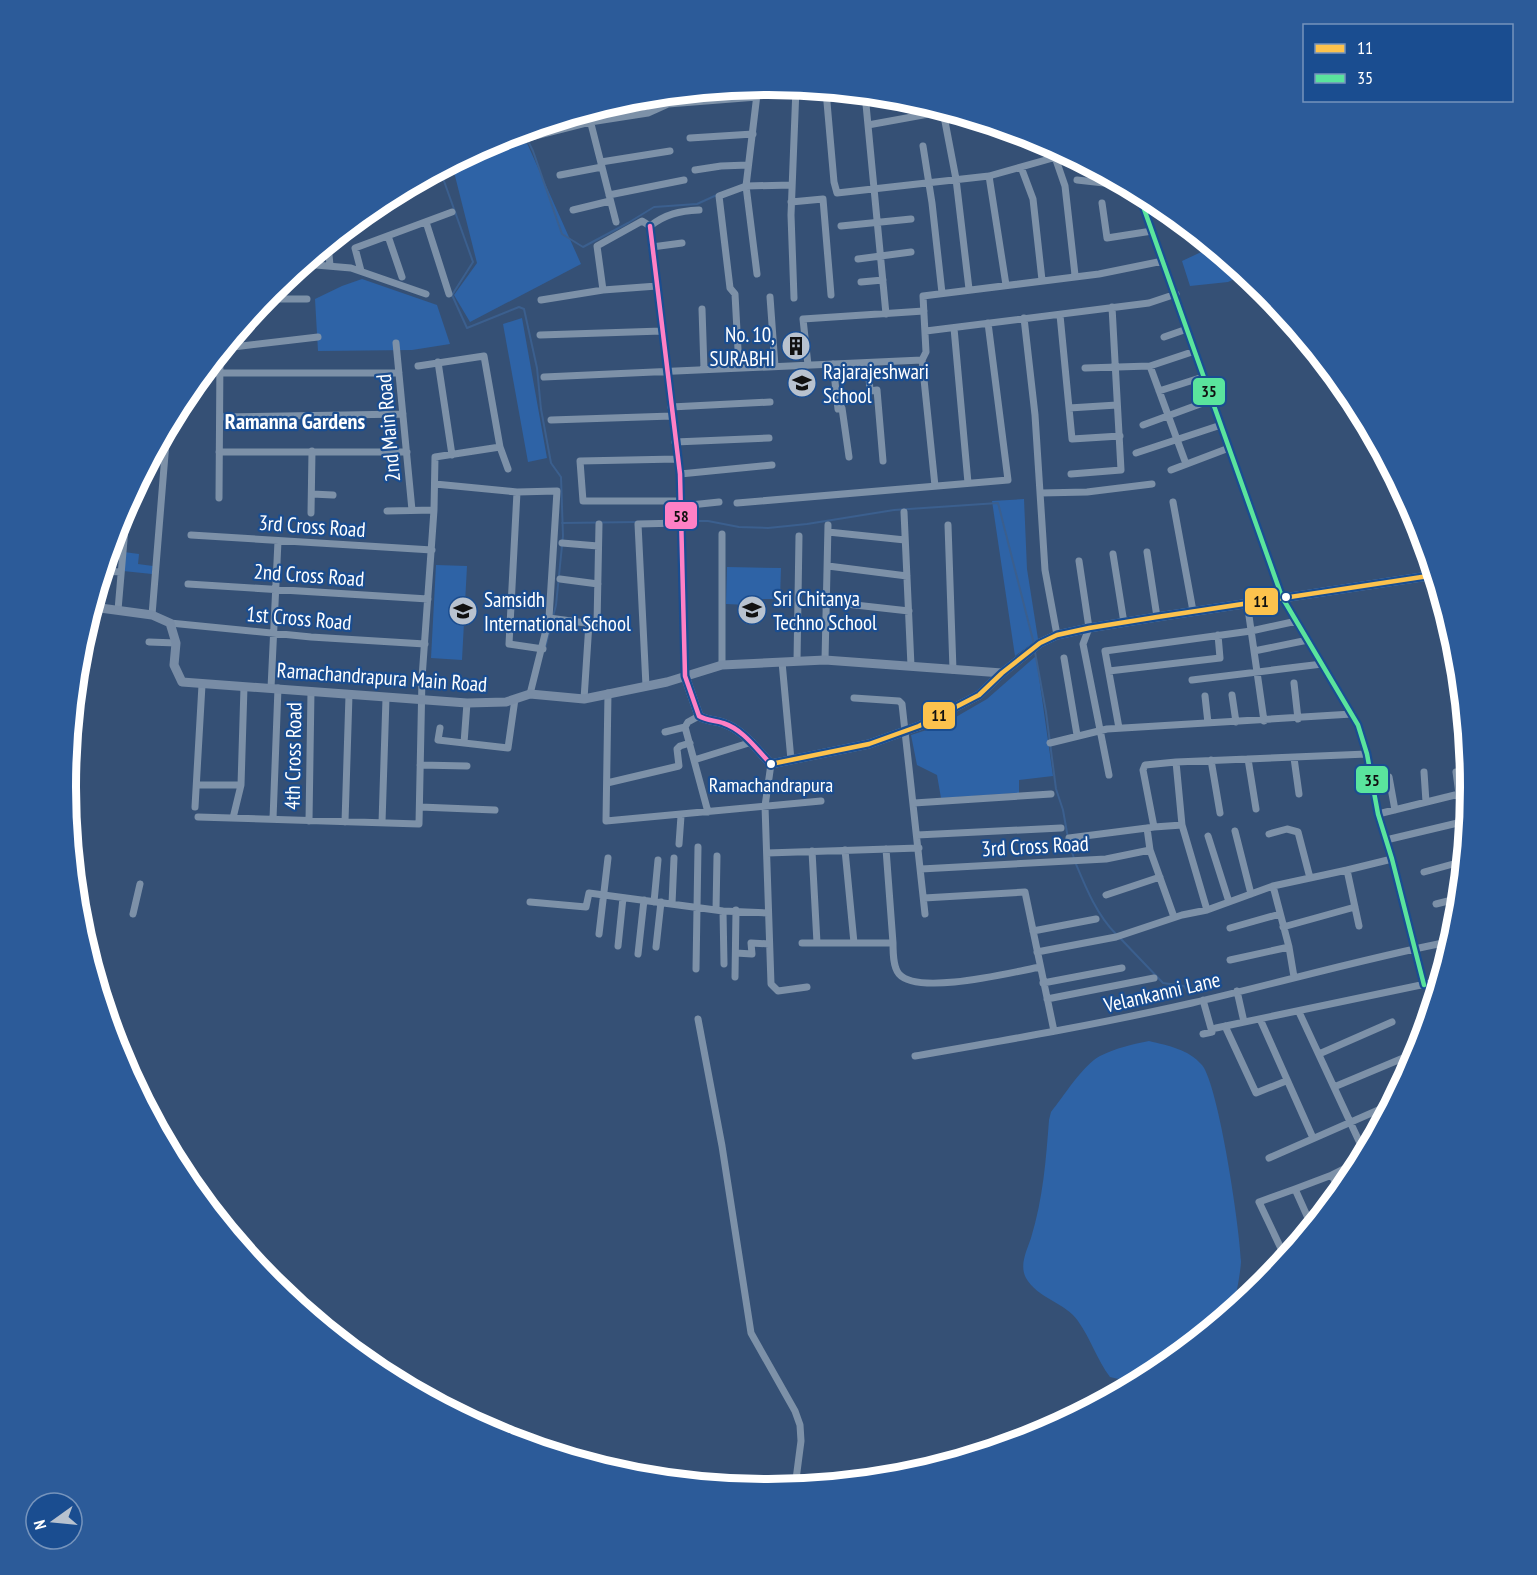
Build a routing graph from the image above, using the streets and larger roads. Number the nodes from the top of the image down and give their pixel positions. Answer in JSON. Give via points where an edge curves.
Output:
{"nodes":[{"id":1,"x":796,"y":96,"type":"edge"},
{"id":2,"x":757,"y":97,"type":"joint"},
{"id":3,"x":827,"y":98,"type":"edge"},
{"id":4,"x":866,"y":102,"type":"edge"},
{"id":5,"x":927,"y":114,"type":"edge"},
{"id":6,"x":945,"y":118,"type":"edge"},
{"id":7,"x":589,"y":119,"type":"edge"},
{"id":8,"x":590,"y":122,"type":"junction"},
{"id":9,"x":868,"y":125,"type":"junction"},
{"id":10,"x":753,"y":134,"type":"junction"},
{"id":11,"x":537,"y":136,"type":"edge"},
{"id":12,"x":690,"y":138,"type":"dead end"},
{"id":13,"x":923,"y":146,"type":"dead end"},
{"id":14,"x":670,"y":151,"type":"dead end"},
{"id":15,"x":1054,"y":157,"type":"edge"},
{"id":16,"x":1055,"y":158,"type":"edge"},
{"id":17,"x":601,"y":165,"type":"junction"},
{"id":18,"x":748,"y":165,"type":"junction"},
{"id":19,"x":1021,"y":167,"type":"junction"},
{"id":20,"x":695,"y":170,"type":"dead end"},
{"id":21,"x":560,"y":175,"type":"dead end"},
{"id":22,"x":989,"y":176,"type":"junction"},
{"id":23,"x":956,"y":179,"type":"junction"},
{"id":24,"x":684,"y":180,"type":"dead end"},
{"id":25,"x":1077,"y":180,"type":"dead end"},
{"id":26,"x":929,"y":182,"type":"junction"},
{"id":27,"x":1105,"y":183,"type":"edge"},
{"id":28,"x":792,"y":185,"type":"junction"},
{"id":29,"x":746,"y":186,"type":"junction"},
{"id":30,"x":875,"y":189,"type":"junction"},
{"id":31,"x":610,"y":198,"type":"junction"},
{"id":32,"x":791,"y":202,"type":"junction"},
{"id":33,"x":1102,"y":203,"type":"dead end"},
{"id":34,"x":1143,"y":206,"type":"edge"},
{"id":35,"x":573,"y":210,"type":"dead end"},
{"id":36,"x":699,"y":210,"type":"dead end"},
{"id":37,"x":452,"y":212,"type":"dead end"},
{"id":38,"x":911,"y":219,"type":"dead end"},
{"id":39,"x":426,"y":222,"type":"junction"},
{"id":40,"x":616,"y":222,"type":"dead end"},
{"id":41,"x":879,"y":223,"type":"junction"},
{"id":42,"x":650,"y":226,"type":"junction"},
{"id":43,"x":841,"y":226,"type":"dead end"},
{"id":44,"x":1152,"y":231,"type":"junction"},
{"id":45,"x":388,"y":236,"type":"junction"},
{"id":46,"x":682,"y":243,"type":"dead end"},
{"id":47,"x":652,"y":247,"type":"junction"},
{"id":48,"x":911,"y":252,"type":"dead end"},
{"id":49,"x":329,"y":253,"type":"edge"},
{"id":50,"x":881,"y":256,"type":"junction"},
{"id":51,"x":858,"y":259,"type":"dead end"},
{"id":52,"x":1163,"y":261,"type":"junction"},
{"id":53,"x":315,"y":264,"type":"edge"},
{"id":54,"x":330,"y":265,"type":"junction"},
{"id":55,"x":361,"y":271,"type":"junction"},
{"id":56,"x":757,"y":274,"type":"dead end"},
{"id":57,"x":1075,"y":275,"type":"junction"},
{"id":58,"x":402,"y":277,"type":"dead end"},
{"id":59,"x":883,"y":280,"type":"junction"},
{"id":60,"x":1042,"y":280,"type":"junction"},
{"id":61,"x":861,"y":282,"type":"dead end"},
{"id":62,"x":1006,"y":285,"type":"junction"},
{"id":63,"x":657,"y":286,"type":"junction"},
{"id":64,"x":969,"y":289,"type":"junction"},
{"id":65,"x":603,"y":290,"type":"junction"},
{"id":66,"x":942,"y":293,"type":"junction"},
{"id":67,"x":426,"y":294,"type":"dead end"},
{"id":68,"x":449,"y":294,"type":"dead end"},
{"id":69,"x":1176,"y":294,"type":"junction"},
{"id":70,"x":831,"y":295,"type":"dead end"},
{"id":71,"x":770,"y":297,"type":"dead end"},
{"id":72,"x":794,"y":298,"type":"dead end"},
{"id":73,"x":278,"y":299,"type":"edge"},
{"id":74,"x":307,"y":299,"type":"dead end"},
{"id":75,"x":541,"y":300,"type":"dead end"},
{"id":76,"x":1112,"y":307,"type":"junction"},
{"id":77,"x":702,"y":309,"type":"dead end"},
{"id":78,"x":924,"y":311,"type":"junction"},
{"id":79,"x":886,"y":314,"type":"junction"},
{"id":80,"x":1060,"y":315,"type":"junction"},
{"id":81,"x":1024,"y":318,"type":"junction"},
{"id":82,"x":988,"y":323,"type":"junction"},
{"id":83,"x":954,"y":328,"type":"junction"},
{"id":84,"x":1187,"y":329,"type":"junction"},
{"id":85,"x":662,"y":331,"type":"junction"},
{"id":86,"x":926,"y":331,"type":"junction"},
{"id":87,"x":540,"y":335,"type":"dead end"},
{"id":88,"x":318,"y":337,"type":"dead end"},
{"id":89,"x":1164,"y":337,"type":"dead end"},
{"id":90,"x":396,"y":343,"type":"dead end"},
{"id":91,"x":235,"y":347,"type":"edge"},
{"id":92,"x":1195,"y":351,"type":"junction"},
{"id":93,"x":922,"y":360,"type":"junction"},
{"id":94,"x":438,"y":363,"type":"junction"},
{"id":95,"x":868,"y":363,"type":"junction"},
{"id":96,"x":833,"y":364,"type":"junction"},
{"id":97,"x":220,"y":365,"type":"edge"},
{"id":98,"x":808,"y":365,"type":"junction"},
{"id":99,"x":418,"y":366,"type":"dead end"},
{"id":100,"x":775,"y":366,"type":"junction"},
{"id":101,"x":1115,"y":366,"type":"junction"},
{"id":102,"x":1150,"y":366,"type":"junction"},
{"id":103,"x":739,"y":368,"type":"junction"},
{"id":104,"x":1084,"y":368,"type":"dead end"},
{"id":105,"x":704,"y":369,"type":"junction"},
{"id":106,"x":666,"y":371,"type":"junction"},
{"id":107,"x":399,"y":373,"type":"junction"},
{"id":108,"x":213,"y":374,"type":"edge"},
{"id":109,"x":220,"y":374,"type":"junction"},
{"id":110,"x":544,"y":377,"type":"dead end"},
{"id":111,"x":1203,"y":378,"type":"junction"},
{"id":112,"x":1159,"y":391,"type":"junction"},
{"id":113,"x":1211,"y":400,"type":"junction"},
{"id":114,"x":770,"y":402,"type":"dead end"},
{"id":115,"x":1117,"y":405,"type":"junction"},
{"id":116,"x":671,"y":407,"type":"junction"},
{"id":117,"x":1069,"y":408,"type":"junction"},
{"id":118,"x":403,"y":414,"type":"junction"},
{"id":119,"x":672,"y":416,"type":"junction"},
{"id":120,"x":220,"y":417,"type":"junction"},
{"id":121,"x":1167,"y":417,"type":"junction"},
{"id":122,"x":551,"y":420,"type":"dead end"},
{"id":123,"x":1143,"y":425,"type":"dead end"},
{"id":124,"x":1221,"y":425,"type":"junction"},
{"id":125,"x":1120,"y":436,"type":"junction"},
{"id":126,"x":770,"y":438,"type":"dead end"},
{"id":127,"x":1177,"y":441,"type":"junction"},
{"id":128,"x":675,"y":442,"type":"junction"},
{"id":129,"x":500,"y":447,"type":"junction"},
{"id":130,"x":166,"y":448,"type":"edge"},
{"id":131,"x":1229,"y":448,"type":"junction"},
{"id":132,"x":219,"y":452,"type":"junction"},
{"id":133,"x":312,"y":452,"type":"junction"},
{"id":134,"x":406,"y":452,"type":"junction"},
{"id":135,"x":1136,"y":453,"type":"dead end"},
{"id":136,"x":452,"y":454,"type":"junction"},
{"id":137,"x":849,"y":458,"type":"dead end"},
{"id":138,"x":677,"y":459,"type":"junction"},
{"id":139,"x":883,"y":461,"type":"dead end"},
{"id":140,"x":1186,"y":464,"type":"junction"},
{"id":141,"x":772,"y":465,"type":"dead end"},
{"id":142,"x":508,"y":469,"type":"dead end"},
{"id":143,"x":1171,"y":470,"type":"dead end"},
{"id":144,"x":680,"y":474,"type":"junction"},
{"id":145,"x":1071,"y":474,"type":"dead end"},
{"id":146,"x":968,"y":483,"type":"junction"},
{"id":147,"x":435,"y":484,"type":"junction"},
{"id":148,"x":1152,"y":484,"type":"dead end"},
{"id":149,"x":935,"y":486,"type":"junction"},
{"id":150,"x":517,"y":492,"type":"junction"},
{"id":151,"x":1041,"y":493,"type":"junction"},
{"id":152,"x":312,"y":494,"type":"junction"},
{"id":153,"x":333,"y":495,"type":"dead end"},
{"id":154,"x":219,"y":498,"type":"dead end"},
{"id":155,"x":719,"y":502,"type":"dead end"},
{"id":156,"x":1173,"y":502,"type":"dead end"},
{"id":157,"x":681,"y":503,"type":"junction"},
{"id":158,"x":737,"y":503,"type":"dead end"},
{"id":159,"x":412,"y":510,"type":"junction"},
{"id":160,"x":434,"y":510,"type":"junction"},
{"id":161,"x":387,"y":511,"type":"dead end"},
{"id":162,"x":904,"y":512,"type":"dead end"},
{"id":163,"x":311,"y":513,"type":"dead end"},
{"id":164,"x":681,"y":523,"type":"junction"},
{"id":165,"x":599,"y":524,"type":"dead end"},
{"id":166,"x":948,"y":525,"type":"dead end"},
{"id":167,"x":722,"y":534,"type":"dead end"},
{"id":168,"x":191,"y":535,"type":"dead end"},
{"id":169,"x":799,"y":536,"type":"dead end"},
{"id":170,"x":124,"y":537,"type":"edge"},
{"id":171,"x":905,"y":540,"type":"junction"},
{"id":172,"x":278,"y":541,"type":"junction"},
{"id":173,"x":562,"y":543,"type":"dead end"},
{"id":174,"x":598,"y":546,"type":"junction"},
{"id":175,"x":432,"y":550,"type":"junction"},
{"id":176,"x":1147,"y":552,"type":"dead end"},
{"id":177,"x":1113,"y":554,"type":"dead end"},
{"id":178,"x":1079,"y":561,"type":"dead end"},
{"id":179,"x":828,"y":566,"type":"junction"},
{"id":180,"x":111,"y":571,"type":"edge"},
{"id":181,"x":121,"y":572,"type":"junction"},
{"id":182,"x":907,"y":576,"type":"junction"},
{"id":183,"x":1427,"y":576,"type":"edge"},
{"id":184,"x":560,"y":579,"type":"dead end"},
{"id":185,"x":188,"y":584,"type":"dead end"},
{"id":186,"x":598,"y":584,"type":"junction"},
{"id":187,"x":276,"y":590,"type":"junction"},
{"id":188,"x":1282,"y":597,"type":"junction"},
{"id":189,"x":428,"y":599,"type":"junction"},
{"id":190,"x":828,"y":602,"type":"junction"},
{"id":191,"x":1247,"y":602,"type":"junction"},
{"id":192,"x":100,"y":608,"type":"edge"},
{"id":193,"x":118,"y":610,"type":"junction"},
{"id":194,"x":909,"y":611,"type":"junction"},
{"id":195,"x":1193,"y":611,"type":"junction"},
{"id":196,"x":152,"y":615,"type":"junction"},
{"id":197,"x":1157,"y":617,"type":"junction"},
{"id":198,"x":549,"y":618,"type":"junction"},
{"id":199,"x":1297,"y":621,"type":"junction"},
{"id":200,"x":170,"y":623,"type":"junction"},
{"id":201,"x":1124,"y":623,"type":"junction"},
{"id":202,"x":593,"y":624,"type":"junction"},
{"id":203,"x":608,"y":626,"type":"dead end"},
{"id":204,"x":1089,"y":628,"type":"junction"},
{"id":205,"x":1251,"y":631,"type":"junction"},
{"id":206,"x":274,"y":633,"type":"junction"},
{"id":207,"x":1057,"y":635,"type":"junction"},
{"id":208,"x":1218,"y":635,"type":"junction"},
{"id":209,"x":1308,"y":640,"type":"junction"},
{"id":210,"x":149,"y":642,"type":"dead end"},
{"id":211,"x":176,"y":643,"type":"junction"},
{"id":212,"x":424,"y":644,"type":"junction"},
{"id":213,"x":543,"y":649,"type":"junction"},
{"id":214,"x":1254,"y":651,"type":"junction"},
{"id":215,"x":1064,"y":658,"type":"dead end"},
{"id":216,"x":825,"y":660,"type":"junction"},
{"id":217,"x":797,"y":661,"type":"junction"},
{"id":218,"x":782,"y":662,"type":"junction"},
{"id":219,"x":1322,"y":664,"type":"junction"},
{"id":220,"x":722,"y":665,"type":"junction"},
{"id":221,"x":911,"y":666,"type":"junction"},
{"id":222,"x":953,"y":670,"type":"junction"},
{"id":223,"x":1109,"y":671,"type":"junction"},
{"id":224,"x":1257,"y":672,"type":"junction"},
{"id":225,"x":1002,"y":673,"type":"junction"},
{"id":226,"x":685,"y":676,"type":"junction"},
{"id":227,"x":1192,"y":680,"type":"dead end"},
{"id":228,"x":1294,"y":683,"type":"dead end"},
{"id":229,"x":202,"y":685,"type":"junction"},
{"id":230,"x":646,"y":686,"type":"junction"},
{"id":231,"x":244,"y":687,"type":"junction"},
{"id":232,"x":274,"y":688,"type":"junction"},
{"id":233,"x":310,"y":691,"type":"junction"},
{"id":234,"x":608,"y":693,"type":"junction"},
{"id":235,"x":530,"y":694,"type":"junction"},
{"id":236,"x":349,"y":695,"type":"junction"},
{"id":237,"x":1232,"y":695,"type":"dead end"},
{"id":238,"x":1205,"y":696,"type":"dead end"},
{"id":239,"x":386,"y":698,"type":"junction"},
{"id":240,"x":854,"y":698,"type":"dead end"},
{"id":241,"x":515,"y":699,"type":"junction"},
{"id":242,"x":584,"y":699,"type":"junction"},
{"id":243,"x":422,"y":700,"type":"junction"},
{"id":244,"x":467,"y":703,"type":"junction"},
{"id":245,"x":1352,"y":714,"type":"junction"},
{"id":246,"x":699,"y":716,"type":"junction"},
{"id":247,"x":1298,"y":719,"type":"junction"},
{"id":248,"x":1264,"y":721,"type":"junction"},
{"id":249,"x":1236,"y":722,"type":"junction"},
{"id":250,"x":1208,"y":723,"type":"junction"},
{"id":251,"x":685,"y":727,"type":"junction"},
{"id":252,"x":440,"y":728,"type":"dead end"},
{"id":253,"x":1119,"y":728,"type":"junction"},
{"id":254,"x":906,"y":731,"type":"junction"},
{"id":255,"x":1100,"y":731,"type":"junction"},
{"id":256,"x":665,"y":732,"type":"dead end"},
{"id":257,"x":1077,"y":735,"type":"junction"},
{"id":258,"x":752,"y":742,"type":"junction"},
{"id":259,"x":465,"y":743,"type":"junction"},
{"id":260,"x":690,"y":743,"type":"junction"},
{"id":261,"x":1050,"y":743,"type":"dead end"},
{"id":262,"x":1367,"y":754,"type":"junction"},
{"id":263,"x":1294,"y":758,"type":"junction"},
{"id":264,"x":1248,"y":759,"type":"junction"},
{"id":265,"x":694,"y":760,"type":"junction"},
{"id":266,"x":791,"y":760,"type":"junction"},
{"id":267,"x":1211,"y":760,"type":"junction"},
{"id":268,"x":1176,"y":762,"type":"junction"},
{"id":269,"x":771,"y":764,"type":"junction"},
{"id":270,"x":420,"y":765,"type":"junction"},
{"id":271,"x":467,"y":766,"type":"dead end"},
{"id":272,"x":1424,"y":772,"type":"dead end"},
{"id":273,"x":1456,"y":772,"type":"dead end"},
{"id":274,"x":1109,"y":775,"type":"dead end"},
{"id":275,"x":1389,"y":777,"type":"dead end"},
{"id":276,"x":607,"y":783,"type":"junction"},
{"id":277,"x":197,"y":785,"type":"junction"},
{"id":278,"x":241,"y":785,"type":"junction"},
{"id":279,"x":1051,"y":794,"type":"dead end"},
{"id":280,"x":1299,"y":794,"type":"dead end"},
{"id":281,"x":1459,"y":794,"type":"junction"},
{"id":282,"x":1460,"y":797,"type":"edge"},
{"id":283,"x":821,"y":801,"type":"dead end"},
{"id":284,"x":1426,"y":802,"type":"junction"},
{"id":285,"x":914,"y":803,"type":"junction"},
{"id":286,"x":765,"y":806,"type":"junction"},
{"id":287,"x":195,"y":807,"type":"dead end"},
{"id":288,"x":420,"y":807,"type":"junction"},
{"id":289,"x":1256,"y":809,"type":"dead end"},
{"id":290,"x":495,"y":810,"type":"dead end"},
{"id":291,"x":1395,"y":810,"type":"junction"},
{"id":292,"x":708,"y":812,"type":"junction"},
{"id":293,"x":1220,"y":813,"type":"dead end"},
{"id":294,"x":1378,"y":814,"type":"junction"},
{"id":295,"x":681,"y":816,"type":"junction"},
{"id":296,"x":198,"y":817,"type":"dead end"},
{"id":297,"x":233,"y":818,"type":"junction"},
{"id":298,"x":273,"y":819,"type":"junction"},
{"id":299,"x":309,"y":821,"type":"junction"},
{"id":300,"x":345,"y":822,"type":"junction"},
{"id":301,"x":382,"y":823,"type":"junction"},
{"id":302,"x":1182,"y":825,"type":"junction"},
{"id":303,"x":1459,"y":825,"type":"edge"},
{"id":304,"x":1060,"y":828,"type":"dead end"},
{"id":305,"x":1151,"y":828,"type":"junction"},
{"id":306,"x":1235,"y":831,"type":"dead end"},
{"id":307,"x":1269,"y":834,"type":"dead end"},
{"id":308,"x":917,"y":835,"type":"junction"},
{"id":309,"x":1208,"y":836,"type":"dead end"},
{"id":310,"x":1069,"y":838,"type":"dead end"},
{"id":311,"x":1386,"y":840,"type":"junction"},
{"id":312,"x":679,"y":844,"type":"dead end"},
{"id":313,"x":698,"y":848,"type":"dead end"},
{"id":314,"x":919,"y":848,"type":"junction"},
{"id":315,"x":886,"y":849,"type":"junction"},
{"id":316,"x":845,"y":850,"type":"junction"},
{"id":317,"x":1150,"y":850,"type":"junction"},
{"id":318,"x":812,"y":851,"type":"junction"},
{"id":319,"x":767,"y":853,"type":"junction"},
{"id":320,"x":717,"y":856,"type":"dead end"},
{"id":321,"x":608,"y":858,"type":"dead end"},
{"id":322,"x":674,"y":858,"type":"dead end"},
{"id":323,"x":1392,"y":859,"type":"junction"},
{"id":324,"x":658,"y":860,"type":"dead end"},
{"id":325,"x":1456,"y":863,"type":"edge"},
{"id":326,"x":921,"y":868,"type":"junction"},
{"id":327,"x":1347,"y":870,"type":"junction"},
{"id":328,"x":1424,"y":872,"type":"dead end"},
{"id":329,"x":1160,"y":877,"type":"junction"},
{"id":330,"x":1310,"y":878,"type":"junction"},
{"id":331,"x":140,"y":884,"type":"dead end"},
{"id":332,"x":1273,"y":886,"type":"junction"},
{"id":333,"x":1251,"y":894,"type":"junction"},
{"id":334,"x":603,"y":895,"type":"junction"},
{"id":335,"x":1106,"y":895,"type":"dead end"},
{"id":336,"x":623,"y":898,"type":"junction"},
{"id":337,"x":924,"y":898,"type":"junction"},
{"id":338,"x":644,"y":900,"type":"junction"},
{"id":339,"x":1451,"y":900,"type":"edge"},
{"id":340,"x":530,"y":902,"type":"dead end"},
{"id":341,"x":657,"y":902,"type":"junction"},
{"id":342,"x":1229,"y":902,"type":"junction"},
{"id":343,"x":672,"y":904,"type":"junction"},
{"id":344,"x":1436,"y":904,"type":"dead end"},
{"id":345,"x":696,"y":907,"type":"junction"},
{"id":346,"x":1355,"y":907,"type":"junction"},
{"id":347,"x":719,"y":910,"type":"junction"},
{"id":348,"x":736,"y":910,"type":"junction"},
{"id":349,"x":1207,"y":910,"type":"junction"},
{"id":350,"x":768,"y":913,"type":"junction"},
{"id":351,"x":133,"y":914,"type":"dead end"},
{"id":352,"x":925,"y":914,"type":"dead end"},
{"id":353,"x":1280,"y":914,"type":"junction"},
{"id":354,"x":1174,"y":917,"type":"junction"},
{"id":355,"x":1096,"y":919,"type":"dead end"},
{"id":356,"x":1359,"y":926,"type":"dead end"},
{"id":357,"x":1284,"y":927,"type":"junction"},
{"id":358,"x":1230,"y":928,"type":"dead end"},
{"id":359,"x":1033,"y":931,"type":"junction"},
{"id":360,"x":599,"y":934,"type":"dead end"},
{"id":361,"x":802,"y":943,"type":"dead end"},
{"id":362,"x":817,"y":943,"type":"junction"},
{"id":363,"x":854,"y":943,"type":"junction"},
{"id":364,"x":893,"y":943,"type":"junction"},
{"id":365,"x":1442,"y":943,"type":"edge"},
{"id":366,"x":769,"y":944,"type":"junction"},
{"id":367,"x":618,"y":946,"type":"dead end"},
{"id":368,"x":656,"y":947,"type":"dead end"},
{"id":369,"x":1289,"y":947,"type":"junction"},
{"id":370,"x":1415,"y":948,"type":"junction"},
{"id":371,"x":1037,"y":952,"type":"junction"},
{"id":372,"x":735,"y":953,"type":"junction"},
{"id":373,"x":638,"y":954,"type":"dead end"},
{"id":374,"x":1230,"y":960,"type":"dead end"},
{"id":375,"x":724,"y":964,"type":"dead end"},
{"id":376,"x":1040,"y":967,"type":"junction"},
{"id":377,"x":1122,"y":968,"type":"dead end"},
{"id":378,"x":696,"y":969,"type":"dead end"},
{"id":379,"x":735,"y":977,"type":"dead end"},
{"id":380,"x":1294,"y":977,"type":"junction"},
{"id":381,"x":1154,"y":978,"type":"dead end"},
{"id":382,"x":1043,"y":982,"type":"junction"},
{"id":383,"x":1432,"y":983,"type":"edge"},
{"id":384,"x":1424,"y":985,"type":"junction"},
{"id":385,"x":807,"y":987,"type":"dead end"},
{"id":386,"x":1237,"y":992,"type":"junction"},
{"id":387,"x":1047,"y":999,"type":"junction"},
{"id":388,"x":1203,"y":1000,"type":"junction"},
{"id":389,"x":1299,"y":1012,"type":"junction"},
{"id":390,"x":698,"y":1019,"type":"dead end"},
{"id":391,"x":1260,"y":1019,"type":"junction"},
{"id":392,"x":1244,"y":1022,"type":"junction"},
{"id":393,"x":1392,"y":1022,"type":"dead end"},
{"id":394,"x":1225,"y":1026,"type":"junction"},
{"id":395,"x":1216,"y":1029,"type":"dead end"},
{"id":396,"x":1054,"y":1031,"type":"junction"},
{"id":397,"x":1203,"y":1034,"type":"dead end"},
{"id":398,"x":1319,"y":1054,"type":"junction"},
{"id":399,"x":915,"y":1056,"type":"dead end"},
{"id":400,"x":1406,"y":1057,"type":"edge"},
{"id":401,"x":1286,"y":1081,"type":"junction"},
{"id":402,"x":1334,"y":1087,"type":"junction"},
{"id":403,"x":1381,"y":1109,"type":"edge"},
{"id":404,"x":1350,"y":1122,"type":"junction"},
{"id":405,"x":1313,"y":1138,"type":"junction"},
{"id":406,"x":1361,"y":1146,"type":"edge"},
{"id":407,"x":1269,"y":1158,"type":"dead end"},
{"id":408,"x":1347,"y":1168,"type":"edge"},
{"id":409,"x":1332,"y":1175,"type":"junction"},
{"id":410,"x":1336,"y":1184,"type":"edge"},
{"id":411,"x":1295,"y":1189,"type":"junction"},
{"id":412,"x":1309,"y":1220,"type":"edge"},
{"id":413,"x":1282,"y":1251,"type":"edge"},
{"id":414,"x":796,"y":1479,"type":"edge"}],
"edges":[{"from":1,"to":28,"type":"street"},
{"from":2,"to":8,"type":"street","via":[[668,104],[648,113]]},
{"from":2,"to":10,"type":"street"},
{"from":3,"to":30,"type":"street","via":[[837,193]]},
{"from":4,"to":9,"type":"street"},
{"from":5,"to":9,"type":"street"},
{"from":6,"to":23,"type":"street"},
{"from":7,"to":8,"type":"street"},
{"from":8,"to":11,"type":"street"},
{"from":8,"to":17,"type":"street"},
{"from":9,"to":30,"type":"street"},
{"from":10,"to":12,"type":"street"},
{"from":10,"to":18,"type":"street"},
{"from":13,"to":26,"type":"street"},
{"from":14,"to":17,"type":"street"},
{"from":15,"to":19,"type":"street"},
{"from":16,"to":57,"type":"street","via":[[1065,186]]},
{"from":17,"to":21,"type":"street"},
{"from":17,"to":31,"type":"street"},
{"from":18,"to":20,"type":"street"},
{"from":18,"to":29,"type":"street"},
{"from":19,"to":22,"type":"street"},
{"from":19,"to":60,"type":"street","via":[[1033,199]]},
{"from":22,"to":23,"type":"street"},
{"from":22,"to":62,"type":"street"},
{"from":23,"to":26,"type":"street"},
{"from":23,"to":64,"type":"street"},
{"from":24,"to":31,"type":"street"},
{"from":25,"to":27,"type":"street"},
{"from":26,"to":30,"type":"street"},
{"from":26,"to":66,"type":"street"},
{"from":28,"to":29,"type":"street"},
{"from":28,"to":32,"type":"street"},
{"from":29,"to":56,"type":"street"},
{"from":29,"to":103,"type":"street","via":[[719,196],[730,288],[735,294]]},
{"from":30,"to":41,"type":"street"},
{"from":31,"to":35,"type":"street"},
{"from":31,"to":40,"type":"street"},
{"from":32,"to":70,"type":"street","via":[[823,199]]},
{"from":32,"to":72,"type":"street"},
{"from":33,"to":44,"type":"street","via":[[1107,238]]},
{"from":34,"to":44,"type":"street"},
{"from":36,"to":42,"type":"street","via":[[676,211]]},
{"from":37,"to":39,"type":"street"},
{"from":38,"to":41,"type":"street"},
{"from":39,"to":45,"type":"street"},
{"from":39,"to":68,"type":"street"},
{"from":41,"to":43,"type":"street"},
{"from":41,"to":50,"type":"street"},
{"from":42,"to":47,"type":"street"},
{"from":42,"to":65,"type":"street","via":[[642,221],[597,246]]},
{"from":44,"to":52,"type":"street"},
{"from":45,"to":55,"type":"street","via":[[355,248]]},
{"from":45,"to":58,"type":"street"},
{"from":46,"to":47,"type":"street"},
{"from":47,"to":63,"type":"street"},
{"from":48,"to":50,"type":"street"},
{"from":49,"to":54,"type":"street"},
{"from":50,"to":51,"type":"street"},
{"from":50,"to":59,"type":"street"},
{"from":52,"to":57,"type":"street"},
{"from":52,"to":69,"type":"street"},
{"from":53,"to":54,"type":"street"},
{"from":54,"to":55,"type":"street"},
{"from":55,"to":67,"type":"street"},
{"from":57,"to":60,"type":"street"},
{"from":59,"to":61,"type":"street"},
{"from":59,"to":79,"type":"street"},
{"from":60,"to":62,"type":"street"},
{"from":62,"to":64,"type":"street"},
{"from":63,"to":65,"type":"street"},
{"from":63,"to":85,"type":"street"},
{"from":64,"to":66,"type":"street"},
{"from":65,"to":75,"type":"street"},
{"from":66,"to":78,"type":"street","via":[[922,296]]},
{"from":69,"to":76,"type":"street","via":[[1149,303]]},
{"from":69,"to":84,"type":"street"},
{"from":71,"to":100,"type":"street"},
{"from":73,"to":74,"type":"street"},
{"from":76,"to":80,"type":"street"},
{"from":76,"to":101,"type":"street"},
{"from":77,"to":105,"type":"street"},
{"from":78,"to":79,"type":"street"},
{"from":78,"to":86,"type":"street"},
{"from":79,"to":98,"type":"street","via":[[803,319]]},
{"from":80,"to":81,"type":"street"},
{"from":80,"to":117,"type":"street"},
{"from":81,"to":82,"type":"street"},
{"from":81,"to":151,"type":"street"},
{"from":82,"to":83,"type":"street"},
{"from":82,"to":146,"type":"street","via":[[1008,480]]},
{"from":83,"to":86,"type":"street"},
{"from":83,"to":146,"type":"street"},
{"from":84,"to":89,"type":"street"},
{"from":84,"to":92,"type":"street"},
{"from":85,"to":87,"type":"street"},
{"from":85,"to":106,"type":"street"},
{"from":86,"to":93,"type":"street"},
{"from":88,"to":91,"type":"street"},
{"from":90,"to":107,"type":"street","name":"2nd Main Road"},
{"from":92,"to":102,"type":"street"},
{"from":92,"to":111,"type":"street"},
{"from":93,"to":95,"type":"street"},
{"from":93,"to":149,"type":"street"},
{"from":94,"to":99,"type":"street"},
{"from":94,"to":129,"type":"street","via":[[484,356]]},
{"from":94,"to":136,"type":"street"},
{"from":95,"to":96,"type":"street"},
{"from":95,"to":139,"type":"street","via":[[870,391],[877,390]]},
{"from":96,"to":98,"type":"street"},
{"from":96,"to":137,"type":"street"},
{"from":97,"to":109,"type":"street"},
{"from":98,"to":100,"type":"street"},
{"from":100,"to":103,"type":"street"},
{"from":101,"to":102,"type":"street"},
{"from":101,"to":104,"type":"street"},
{"from":101,"to":115,"type":"street"},
{"from":102,"to":112,"type":"street"},
{"from":103,"to":105,"type":"street"},
{"from":105,"to":106,"type":"street"},
{"from":106,"to":110,"type":"street"},
{"from":106,"to":116,"type":"street"},
{"from":107,"to":109,"type":"street"},
{"from":107,"to":118,"type":"street","name":"2nd Main Road"},
{"from":108,"to":109,"type":"street"},
{"from":109,"to":120,"type":"street"},
{"from":111,"to":112,"type":"street"},
{"from":111,"to":113,"type":"street"},
{"from":112,"to":121,"type":"street"},
{"from":113,"to":121,"type":"street"},
{"from":113,"to":124,"type":"street"},
{"from":114,"to":116,"type":"street"},
{"from":115,"to":117,"type":"street"},
{"from":115,"to":125,"type":"street"},
{"from":116,"to":119,"type":"street"},
{"from":117,"to":125,"type":"street","via":[[1072,439]]},
{"from":118,"to":120,"type":"street"},
{"from":118,"to":134,"type":"street","name":"2nd Main Road"},
{"from":119,"to":122,"type":"street"},
{"from":119,"to":128,"type":"street"},
{"from":120,"to":132,"type":"street"},
{"from":121,"to":123,"type":"street"},
{"from":121,"to":127,"type":"street"},
{"from":124,"to":127,"type":"street"},
{"from":124,"to":131,"type":"street"},
{"from":125,"to":145,"type":"street","via":[[1121,470]]},
{"from":126,"to":128,"type":"street"},
{"from":127,"to":135,"type":"street"},
{"from":127,"to":140,"type":"street"},
{"from":128,"to":138,"type":"street"},
{"from":129,"to":136,"type":"street"},
{"from":129,"to":142,"type":"street"},
{"from":130,"to":196,"type":"street"},
{"from":131,"to":140,"type":"street"},
{"from":131,"to":188,"type":"street"},
{"from":132,"to":133,"type":"street"},
{"from":132,"to":154,"type":"street"},
{"from":133,"to":134,"type":"street"},
{"from":133,"to":152,"type":"street"},
{"from":134,"to":159,"type":"street","name":"2nd Main Road"},
{"from":136,"to":147,"type":"street","via":[[435,457]]},
{"from":138,"to":144,"type":"street"},
{"from":138,"to":157,"type":"street","via":[[580,461],[581,481],[583,501]]},
{"from":140,"to":143,"type":"street"},
{"from":141,"to":144,"type":"street"},
{"from":144,"to":157,"type":"street"},
{"from":146,"to":149,"type":"street"},
{"from":147,"to":150,"type":"street"},
{"from":147,"to":160,"type":"street"},
{"from":148,"to":151,"type":"street"},
{"from":149,"to":158,"type":"street"},
{"from":150,"to":198,"type":"street","via":[[557,491]]},
{"from":150,"to":213,"type":"street","via":[[509,644]]},
{"from":151,"to":207,"type":"street","via":[[1045,570]]},
{"from":152,"to":153,"type":"street"},
{"from":152,"to":163,"type":"street"},
{"from":155,"to":157,"type":"street"},
{"from":156,"to":195,"type":"street"},
{"from":157,"to":164,"type":"street"},
{"from":159,"to":160,"type":"street"},
{"from":159,"to":161,"type":"street"},
{"from":160,"to":175,"type":"street"},
{"from":162,"to":171,"type":"street"},
{"from":164,"to":226,"type":"street"},
{"from":164,"to":230,"type":"street","via":[[638,524]]},
{"from":165,"to":174,"type":"street"},
{"from":166,"to":222,"type":"street"},
{"from":167,"to":220,"type":"street"},
{"from":168,"to":172,"type":"street","name":"3rd Cross Road"},
{"from":169,"to":217,"type":"street"},
{"from":170,"to":181,"type":"street"},
{"from":171,"to":179,"type":"street","via":[[828,529]]},
{"from":171,"to":182,"type":"street"},
{"from":172,"to":175,"type":"street","name":"3rd Cross Road"},
{"from":172,"to":187,"type":"street"},
{"from":173,"to":174,"type":"street"},
{"from":174,"to":186,"type":"street"},
{"from":175,"to":189,"type":"street"},
{"from":176,"to":197,"type":"street"},
{"from":177,"to":201,"type":"street"},
{"from":178,"to":204,"type":"street"},
{"from":179,"to":182,"type":"street"},
{"from":179,"to":190,"type":"street"},
{"from":180,"to":181,"type":"street"},
{"from":181,"to":193,"type":"street"},
{"from":182,"to":194,"type":"street"},
{"from":183,"to":188,"type":"street"},
{"from":184,"to":186,"type":"street"},
{"from":185,"to":187,"type":"street","name":"2nd Cross Road"},
{"from":186,"to":202,"type":"street"},
{"from":187,"to":189,"type":"street","name":"2nd Cross Road"},
{"from":187,"to":206,"type":"street"},
{"from":188,"to":191,"type":"street"},
{"from":188,"to":199,"type":"street"},
{"from":189,"to":212,"type":"street"},
{"from":190,"to":194,"type":"street"},
{"from":190,"to":216,"type":"street"},
{"from":191,"to":195,"type":"street"},
{"from":191,"to":205,"type":"street"},
{"from":192,"to":193,"type":"street"},
{"from":193,"to":196,"type":"street"},
{"from":194,"to":221,"type":"street"},
{"from":195,"to":197,"type":"street"},
{"from":196,"to":200,"type":"street"},
{"from":197,"to":201,"type":"street"},
{"from":198,"to":202,"type":"street"},
{"from":198,"to":213,"type":"street"},
{"from":199,"to":205,"type":"street"},
{"from":199,"to":209,"type":"street"},
{"from":200,"to":206,"type":"street","name":"1st Cross Road"},
{"from":200,"to":211,"type":"street","name":"Ramachandrapura Main Road"},
{"from":201,"to":204,"type":"street"},
{"from":202,"to":203,"type":"street"},
{"from":202,"to":242,"type":"street"},
{"from":204,"to":207,"type":"street"},
{"from":204,"to":255,"type":"street","via":[[1083,644]]},
{"from":205,"to":208,"type":"street"},
{"from":205,"to":214,"type":"street"},
{"from":206,"to":212,"type":"street","name":"1st Cross Road"},
{"from":206,"to":232,"type":"street"},
{"from":207,"to":225,"type":"street","via":[[1040,643]]},
{"from":208,"to":223,"type":"street","via":[[1105,651]]},
{"from":208,"to":223,"type":"street","via":[[1220,658]]},
{"from":209,"to":214,"type":"street"},
{"from":209,"to":219,"type":"street"},
{"from":210,"to":211,"type":"street"},
{"from":211,"to":229,"type":"street","name":"Ramachandrapura Main Road","via":[[174,665],[182,682]]},
{"from":212,"to":243,"type":"street"},
{"from":213,"to":235,"type":"street"},
{"from":214,"to":224,"type":"street"},
{"from":215,"to":257,"type":"street"},
{"from":216,"to":217,"type":"street","name":"Ramachandrapura Main Road"},
{"from":216,"to":221,"type":"street","name":"Ramachandrapura Main Road"},
{"from":217,"to":218,"type":"street","name":"Ramachandrapura Main Road"},
{"from":218,"to":220,"type":"street","name":"Ramachandrapura Main Road"},
{"from":218,"to":266,"type":"street"},
{"from":219,"to":224,"type":"street"},
{"from":219,"to":245,"type":"street"},
{"from":220,"to":226,"type":"street","name":"Ramachandrapura Main Road"},
{"from":221,"to":222,"type":"street","name":"Ramachandrapura Main Road"},
{"from":222,"to":225,"type":"street","name":"Ramachandrapura Main Road"},
{"from":223,"to":253,"type":"street"},
{"from":224,"to":227,"type":"street"},
{"from":224,"to":248,"type":"street"},
{"from":225,"to":254,"type":"street","via":[[979,695]]},
{"from":226,"to":230,"type":"street","name":"Ramachandrapura Main Road"},
{"from":226,"to":246,"type":"street"},
{"from":228,"to":247,"type":"street"},
{"from":229,"to":231,"type":"street","name":"Ramachandrapura Main Road"},
{"from":229,"to":277,"type":"street"},
{"from":230,"to":234,"type":"street","name":"Ramachandrapura Main Road"},
{"from":231,"to":232,"type":"street","name":"Ramachandrapura Main Road"},
{"from":231,"to":278,"type":"street"},
{"from":232,"to":233,"type":"street","name":"Ramachandrapura Main Road"},
{"from":232,"to":298,"type":"street"},
{"from":233,"to":236,"type":"street","name":"Ramachandrapura Main Road"},
{"from":233,"to":299,"type":"street","name":"4th Cross Road"},
{"from":234,"to":242,"type":"street","name":"Ramachandrapura Main Road"},
{"from":234,"to":276,"type":"street"},
{"from":235,"to":241,"type":"street","name":"Ramachandrapura Main Road"},
{"from":235,"to":242,"type":"street","name":"Ramachandrapura Main Road"},
{"from":236,"to":239,"type":"street","name":"Ramachandrapura Main Road"},
{"from":236,"to":300,"type":"street"},
{"from":237,"to":249,"type":"street"},
{"from":238,"to":250,"type":"street"},
{"from":239,"to":243,"type":"street","name":"Ramachandrapura Main Road"},
{"from":239,"to":301,"type":"street"},
{"from":240,"to":254,"type":"street","via":[[901,702]]},
{"from":241,"to":244,"type":"street","name":"Ramachandrapura Main Road"},
{"from":241,"to":259,"type":"street","via":[[508,748]]},
{"from":243,"to":244,"type":"street","name":"Ramachandrapura Main Road"},
{"from":243,"to":270,"type":"street"},
{"from":244,"to":259,"type":"street"},
{"from":245,"to":247,"type":"street"},
{"from":245,"to":262,"type":"street"},
{"from":246,"to":251,"type":"street"},
{"from":246,"to":258,"type":"street","via":[[724,723]]},
{"from":247,"to":248,"type":"street"},
{"from":248,"to":249,"type":"street"},
{"from":249,"to":250,"type":"street"},
{"from":250,"to":253,"type":"street"},
{"from":251,"to":256,"type":"street"},
{"from":251,"to":260,"type":"street"},
{"from":252,"to":259,"type":"street","via":[[438,740]]},
{"from":253,"to":255,"type":"street"},
{"from":254,"to":266,"type":"street","via":[[869,744]]},
{"from":254,"to":285,"type":"street"},
{"from":255,"to":257,"type":"street"},
{"from":255,"to":274,"type":"street"},
{"from":257,"to":261,"type":"street"},
{"from":258,"to":265,"type":"street"},
{"from":258,"to":269,"type":"street"},
{"from":260,"to":265,"type":"street"},
{"from":260,"to":276,"type":"street","via":[[677,749],[679,766]]},
{"from":262,"to":263,"type":"street"},
{"from":262,"to":294,"type":"street"},
{"from":263,"to":264,"type":"street"},
{"from":263,"to":280,"type":"street"},
{"from":264,"to":267,"type":"street"},
{"from":264,"to":289,"type":"street"},
{"from":265,"to":292,"type":"street"},
{"from":266,"to":269,"type":"street"},
{"from":267,"to":268,"type":"street"},
{"from":267,"to":293,"type":"street"},
{"from":268,"to":302,"type":"street"},
{"from":268,"to":305,"type":"street","via":[[1143,767]]},
{"from":269,"to":286,"type":"street"},
{"from":270,"to":271,"type":"street"},
{"from":270,"to":288,"type":"street"},
{"from":272,"to":284,"type":"street"},
{"from":273,"to":281,"type":"street"},
{"from":275,"to":291,"type":"street"},
{"from":276,"to":295,"type":"street","via":[[606,821]]},
{"from":277,"to":278,"type":"street"},
{"from":277,"to":287,"type":"street"},
{"from":278,"to":297,"type":"street"},
{"from":279,"to":285,"type":"street"},
{"from":281,"to":282,"type":"street"},
{"from":281,"to":284,"type":"street"},
{"from":283,"to":286,"type":"street"},
{"from":284,"to":291,"type":"street"},
{"from":285,"to":308,"type":"street"},
{"from":286,"to":292,"type":"street"},
{"from":286,"to":319,"type":"street"},
{"from":288,"to":290,"type":"street"},
{"from":288,"to":301,"type":"street","via":[[419,824]]},
{"from":291,"to":294,"type":"street"},
{"from":292,"to":295,"type":"street"},
{"from":294,"to":311,"type":"street"},
{"from":295,"to":312,"type":"street"},
{"from":296,"to":297,"type":"street"},
{"from":297,"to":298,"type":"street"},
{"from":298,"to":299,"type":"street"},
{"from":299,"to":300,"type":"street"},
{"from":300,"to":301,"type":"street"},
{"from":302,"to":305,"type":"street"},
{"from":302,"to":349,"type":"street"},
{"from":303,"to":311,"type":"street"},
{"from":304,"to":308,"type":"street"},
{"from":305,"to":310,"type":"street"},
{"from":305,"to":317,"type":"street"},
{"from":306,"to":333,"type":"street"},
{"from":307,"to":330,"type":"street","via":[[1287,829],[1298,832]]},
{"from":308,"to":314,"type":"street"},
{"from":309,"to":342,"type":"street"},
{"from":311,"to":323,"type":"street"},
{"from":313,"to":345,"type":"street"},
{"from":314,"to":315,"type":"street"},
{"from":314,"to":326,"type":"street"},
{"from":315,"to":316,"type":"street"},
{"from":315,"to":364,"type":"street"},
{"from":316,"to":318,"type":"street"},
{"from":316,"to":363,"type":"street"},
{"from":317,"to":326,"type":"street","name":"3rd Cross Road","via":[[1106,859]]},
{"from":317,"to":329,"type":"street"},
{"from":318,"to":319,"type":"street"},
{"from":318,"to":362,"type":"street"},
{"from":319,"to":350,"type":"street"},
{"from":320,"to":347,"type":"street"},
{"from":321,"to":334,"type":"street"},
{"from":322,"to":343,"type":"street"},
{"from":323,"to":327,"type":"street"},
{"from":323,"to":370,"type":"street"},
{"from":324,"to":341,"type":"street"},
{"from":325,"to":328,"type":"street"},
{"from":326,"to":337,"type":"street"},
{"from":327,"to":330,"type":"street"},
{"from":327,"to":346,"type":"street"},
{"from":329,"to":335,"type":"street"},
{"from":329,"to":354,"type":"street"},
{"from":330,"to":332,"type":"street"},
{"from":331,"to":351,"type":"street"},
{"from":332,"to":333,"type":"street"},
{"from":332,"to":353,"type":"street"},
{"from":333,"to":342,"type":"street"},
{"from":334,"to":336,"type":"street"},
{"from":334,"to":340,"type":"street","via":[[590,893],[586,907]]},
{"from":334,"to":360,"type":"street"},
{"from":336,"to":338,"type":"street"},
{"from":336,"to":367,"type":"street"},
{"from":337,"to":352,"type":"street"},
{"from":337,"to":359,"type":"street","via":[[1025,892]]},
{"from":338,"to":341,"type":"street"},
{"from":338,"to":373,"type":"street"},
{"from":339,"to":344,"type":"street"},
{"from":341,"to":343,"type":"street"},
{"from":341,"to":368,"type":"street"},
{"from":342,"to":349,"type":"street"},
{"from":343,"to":345,"type":"street"},
{"from":345,"to":347,"type":"street"},
{"from":345,"to":378,"type":"street"},
{"from":346,"to":356,"type":"street"},
{"from":346,"to":357,"type":"street"},
{"from":347,"to":348,"type":"street"},
{"from":347,"to":375,"type":"street"},
{"from":348,"to":350,"type":"street"},
{"from":348,"to":372,"type":"street"},
{"from":349,"to":354,"type":"street"},
{"from":350,"to":366,"type":"street"},
{"from":353,"to":357,"type":"street"},
{"from":353,"to":358,"type":"street"},
{"from":354,"to":371,"type":"street","via":[[1116,937]]},
{"from":355,"to":359,"type":"street"},
{"from":357,"to":369,"type":"street"},
{"from":359,"to":371,"type":"street"},
{"from":361,"to":362,"type":"street"},
{"from":362,"to":363,"type":"street"},
{"from":363,"to":364,"type":"street"},
{"from":364,"to":376,"type":"street","via":[[897,970],[912,982],[948,983]]},
{"from":365,"to":370,"type":"street","name":"Velankanni Lane"},
{"from":366,"to":372,"type":"street","via":[[752,943],[752,954]]},
{"from":366,"to":385,"type":"street","via":[[774,988],[778,991]]},
{"from":369,"to":374,"type":"street"},
{"from":369,"to":380,"type":"street"},
{"from":370,"to":380,"type":"street","name":"Velankanni Lane"},
{"from":370,"to":384,"type":"street"},
{"from":371,"to":376,"type":"street"},
{"from":372,"to":379,"type":"street"},
{"from":376,"to":382,"type":"street"},
{"from":377,"to":382,"type":"street"},
{"from":380,"to":386,"type":"street","name":"Velankanni Lane"},
{"from":381,"to":387,"type":"street"},
{"from":382,"to":387,"type":"street"},
{"from":383,"to":384,"type":"street"},
{"from":384,"to":389,"type":"street"},
{"from":386,"to":388,"type":"street","name":"Velankanni Lane"},
{"from":386,"to":392,"type":"street"},
{"from":387,"to":396,"type":"street"},
{"from":388,"to":396,"type":"street","name":"Velankanni Lane"},
{"from":388,"to":397,"type":"street","via":[[1212,1032]]},
{"from":389,"to":391,"type":"street"},
{"from":389,"to":398,"type":"street"},
{"from":390,"to":414,"type":"street","via":[[752,1333],[800,1425]]},
{"from":391,"to":392,"type":"street"},
{"from":391,"to":401,"type":"street"},
{"from":392,"to":394,"type":"street"},
{"from":393,"to":398,"type":"street"},
{"from":394,"to":395,"type":"street"},
{"from":394,"to":401,"type":"street","via":[[1256,1093]]},
{"from":396,"to":399,"type":"street","name":"Velankanni Lane"},
{"from":398,"to":402,"type":"street"},
{"from":400,"to":402,"type":"street"},
{"from":401,"to":405,"type":"street"},
{"from":402,"to":404,"type":"street"},
{"from":403,"to":404,"type":"street"},
{"from":404,"to":405,"type":"street"},
{"from":404,"to":406,"type":"street"},
{"from":405,"to":407,"type":"street"},
{"from":408,"to":409,"type":"street"},
{"from":409,"to":410,"type":"street"},
{"from":409,"to":411,"type":"street"},
{"from":411,"to":412,"type":"street"},
{"from":411,"to":413,"type":"street","via":[[1259,1202]]}]}
